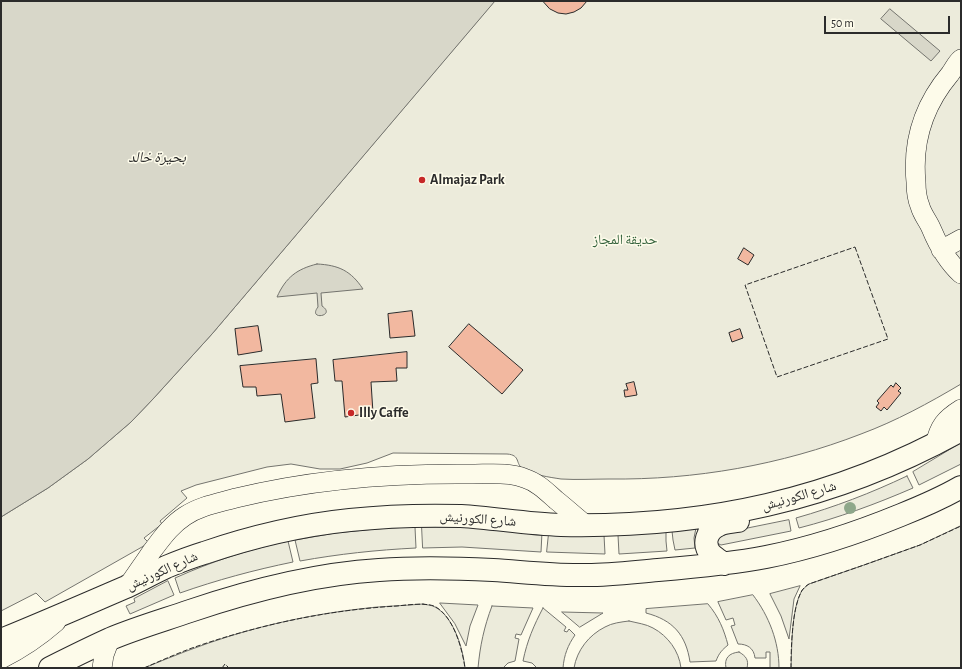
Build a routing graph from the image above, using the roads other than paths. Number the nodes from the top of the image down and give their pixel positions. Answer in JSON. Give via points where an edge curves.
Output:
{"nodes":[{"id":1,"x":961,"y":59,"type":"edge"},
{"id":2,"x":961,"y":239,"type":"edge"},
{"id":3,"x":941,"y":250,"type":"junction"},
{"id":4,"x":961,"y":274,"type":"edge"},
{"id":5,"x":961,"y":409,"type":"edge"},
{"id":6,"x":961,"y":430,"type":"edge"},
{"id":7,"x":935,"y":445,"type":"junction"},
{"id":8,"x":961,"y":488,"type":"edge"},
{"id":9,"x":791,"y":500,"type":"junction"},
{"id":10,"x":586,"y":525,"type":"junction"},
{"id":11,"x":724,"y":564,"type":"junction"},
{"id":12,"x":128,"y":586,"type":"junction"},
{"id":13,"x":68,"y":612,"type":"junction"},
{"id":14,"x":110,"y":639,"type":"junction"},
{"id":15,"x":1,"y":640,"type":"edge"},
{"id":16,"x":1,"y":659,"type":"edge"},
{"id":17,"x":50,"y":668,"type":"edge"},
{"id":18,"x":102,"y":668,"type":"edge"}],
"edges":[{"from":1,"to":3,"type":"street","via":[[932,100],[924,117],[916,151],[916,188],[920,206]]},
{"from":2,"to":3,"type":"street"},
{"from":3,"to":4,"type":"street"},
{"from":5,"to":7,"type":"street","via":[[945,420]]},
{"from":6,"to":7,"type":"main road","name":"شارع الكورنيش"},
{"from":7,"to":9,"type":"main road","name":"شارع الكورنيش","via":[[862,477]]},
{"from":8,"to":11,"type":"main road","via":[[843,537],[766,557]]},
{"from":9,"to":10,"type":"main road","name":"شارع الكورنيش","via":[[681,520]]},
{"from":9,"to":11,"type":"main road","via":[[780,512],[720,524],[714,528],[709,533],[707,546],[711,554]]},
{"from":10,"to":12,"type":"main road","name":"شارع الكورنيش","via":[[557,525],[460,516],[349,520],[312,525],[239,542],[168,566]]},
{"from":10,"to":12,"type":"street","via":[[544,489],[523,477],[453,474],[343,479],[248,495],[192,511],[168,530]]},
{"from":11,"to":14,"type":"main road","via":[[587,575],[454,568],[340,574],[287,583],[228,598]]},
{"from":12,"to":13,"type":"main road","name":"شارع الكورنيش"},
{"from":13,"to":15,"type":"main road","name":"شارع الكورنيش"},
{"from":13,"to":16,"type":"street","via":[[37,637]]},
{"from":14,"to":17,"type":"main road"},
{"from":14,"to":18,"type":"street"}]}
